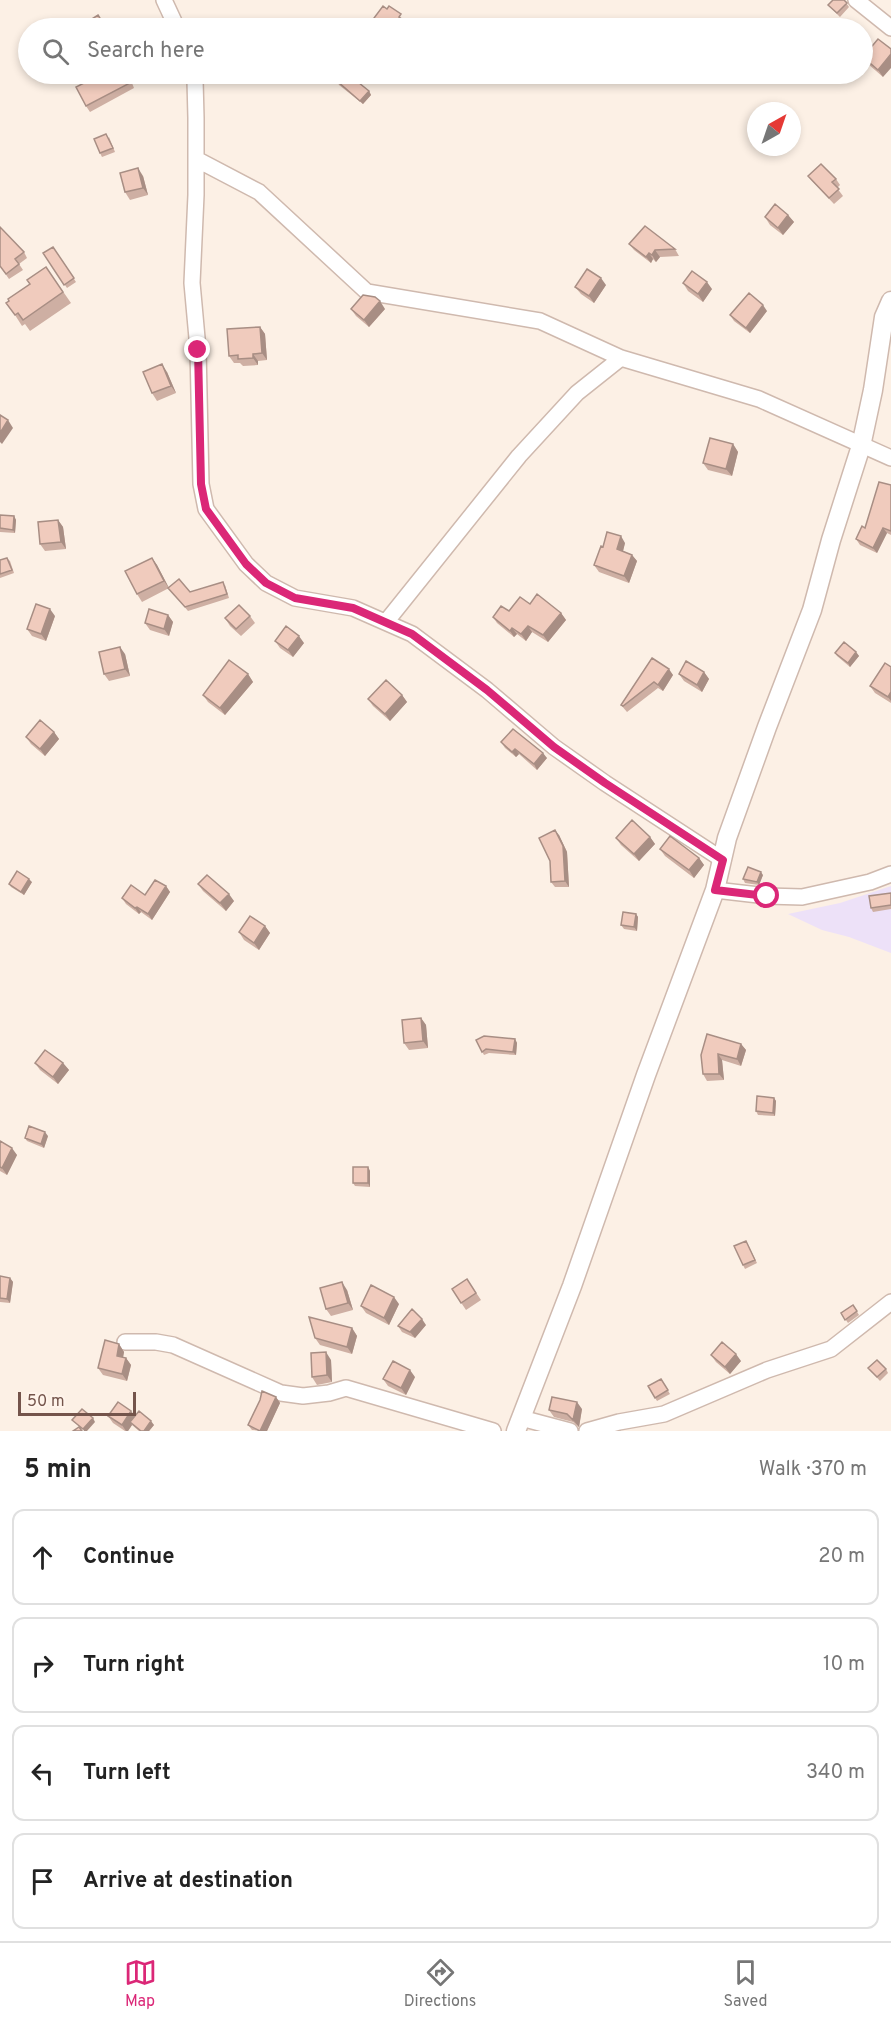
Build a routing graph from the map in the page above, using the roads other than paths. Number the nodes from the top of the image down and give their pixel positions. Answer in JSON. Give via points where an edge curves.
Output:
{"nodes":[{"id":1,"x":164,"y":0,"type":"edge"},
{"id":2,"x":856,"y":0,"type":"edge"},
{"id":3,"x":172,"y":18,"type":"edge"},
{"id":4,"x":891,"y":28,"type":"edge"},
{"id":5,"x":195,"y":84,"type":"edge"},
{"id":6,"x":196,"y":159,"type":"junction"},
{"id":7,"x":891,"y":301,"type":"edge"},
{"id":8,"x":621,"y":358,"type":"junction"},
{"id":9,"x":861,"y":446,"type":"junction"},
{"id":10,"x":891,"y":458,"type":"edge"},
{"id":11,"x":386,"y":622,"type":"junction"},
{"id":12,"x":723,"y":860,"type":"junction"},
{"id":13,"x":891,"y":874,"type":"edge"},
{"id":14,"x":715,"y":890,"type":"junction"},
{"id":15,"x":891,"y":1302,"type":"edge"},
{"id":16,"x":125,"y":1342,"type":"dead end"},
{"id":17,"x":518,"y":1425,"type":"edge"},
{"id":18,"x":494,"y":1431,"type":"edge"},
{"id":19,"x":570,"y":1431,"type":"edge"},
{"id":20,"x":587,"y":1431,"type":"edge"}],
"edges":[{"from":1,"to":3,"type":"street"},
{"from":2,"to":4,"type":"street"},
{"from":5,"to":6,"type":"street"},
{"from":6,"to":8,"type":"street","via":[[259,192],[367,292],[540,321]]},
{"from":6,"to":11,"type":"street","via":[[192,283],[201,484],[206,509],[246,564],[266,583],[295,598],[353,608]]},
{"from":7,"to":9,"type":"street","via":[[884,316]]},
{"from":8,"to":9,"type":"street","via":[[759,399]]},
{"from":8,"to":11,"type":"street","via":[[577,393],[519,456]]},
{"from":9,"to":10,"type":"street"},
{"from":9,"to":12,"type":"street","via":[[812,610],[744,789]]},
{"from":11,"to":12,"type":"street","via":[[412,634],[554,747]]},
{"from":12,"to":14,"type":"street"},
{"from":13,"to":14,"type":"street","via":[[802,897]]},
{"from":14,"to":17,"type":"street"},
{"from":15,"to":20,"type":"street","via":[[831,1349],[767,1370],[664,1414]]},
{"from":16,"to":18,"type":"street","via":[[173,1345],[281,1393],[329,1394],[346,1388]]},
{"from":17,"to":19,"type":"street"}]}
